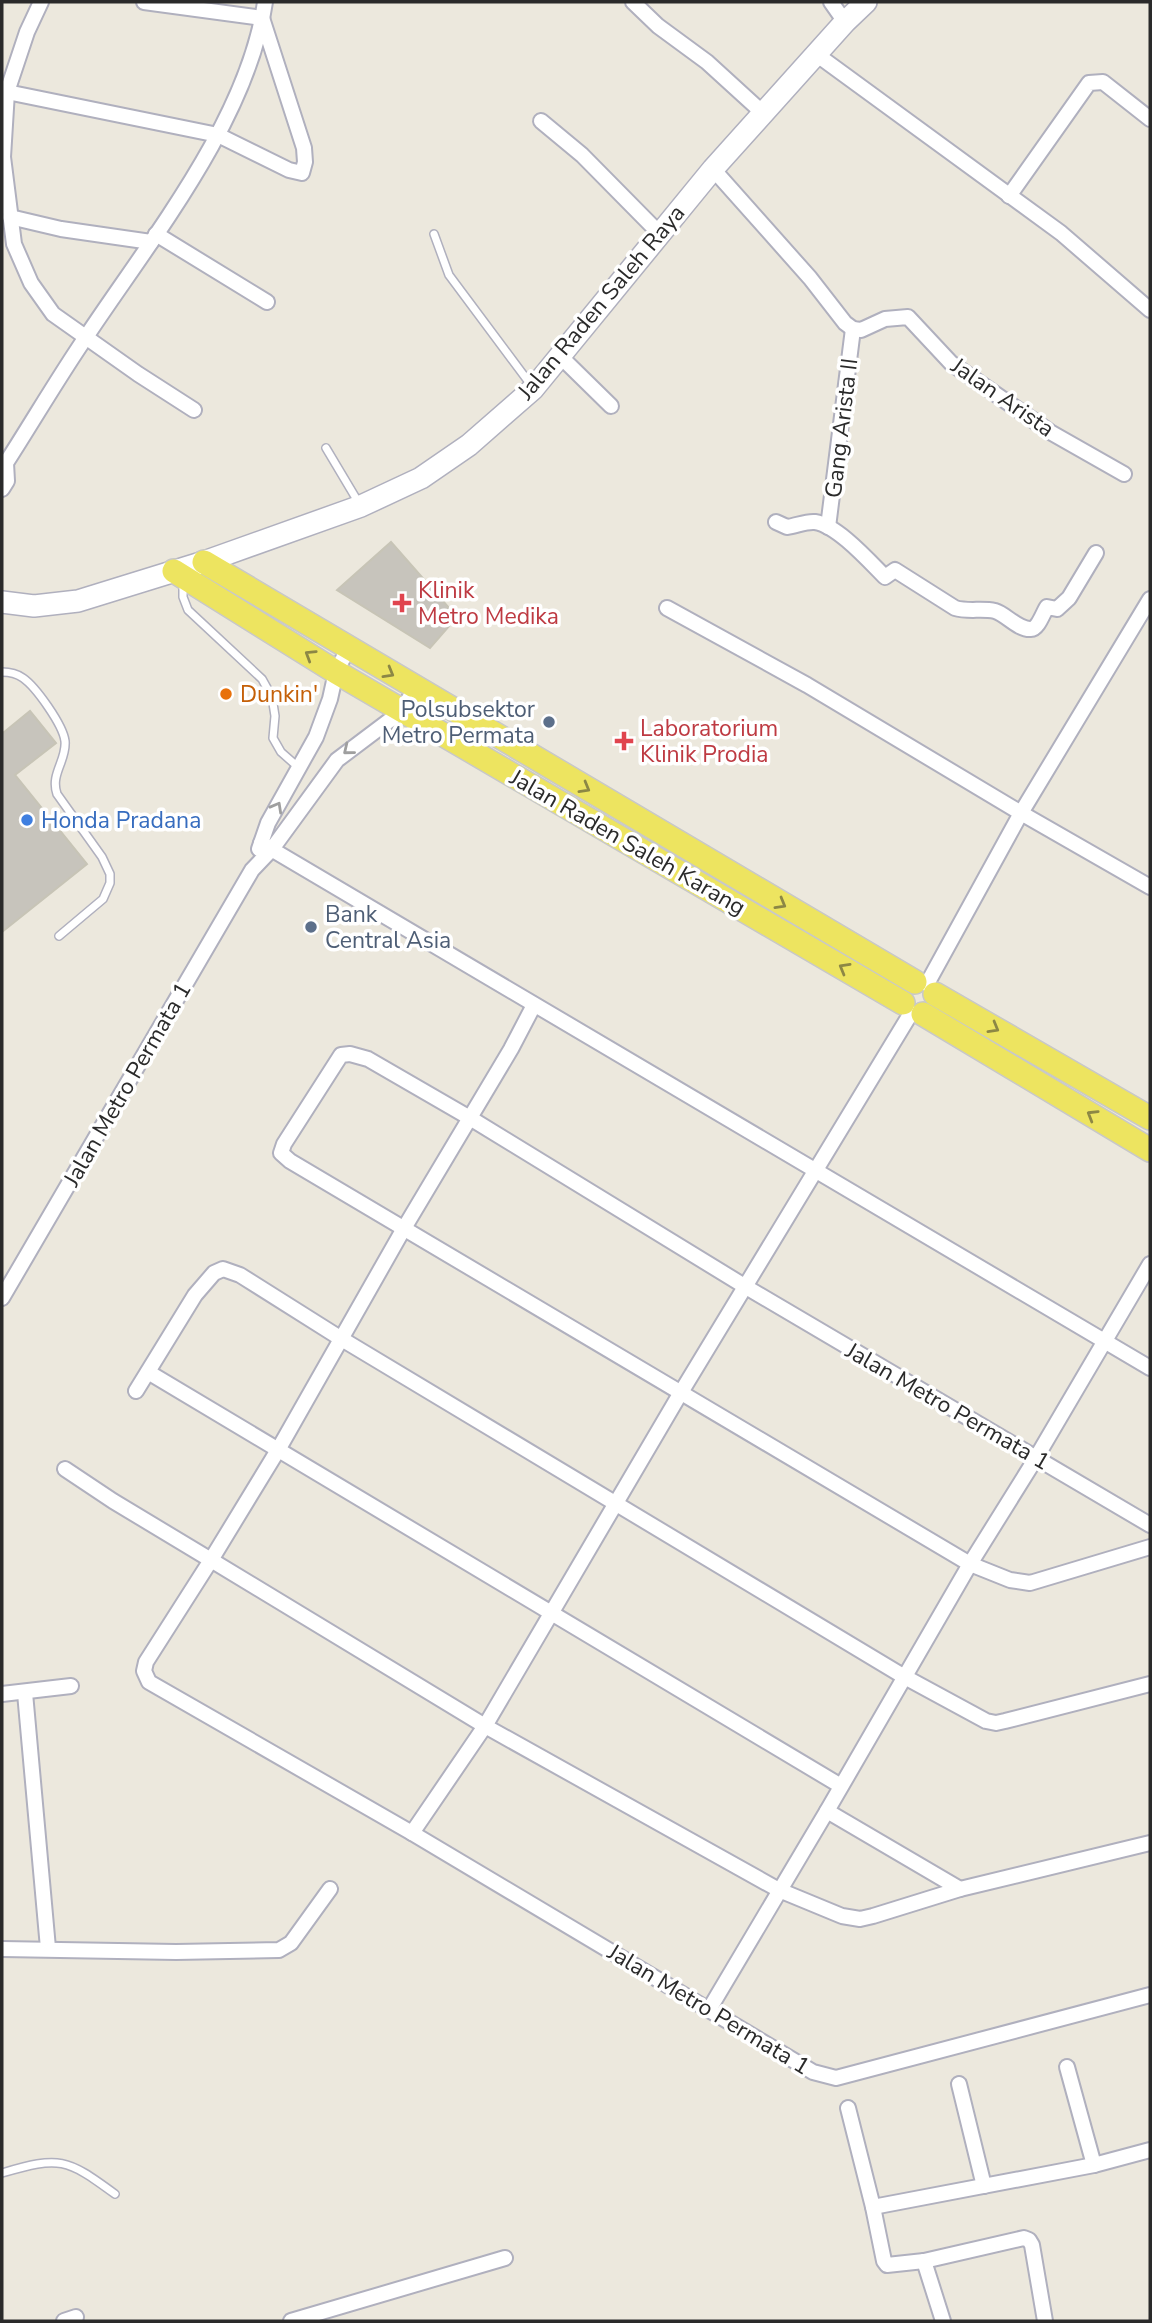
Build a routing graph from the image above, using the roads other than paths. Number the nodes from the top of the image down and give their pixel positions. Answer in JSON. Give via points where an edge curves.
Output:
{"nodes":[{"id":1,"x":41,"y":2,"type":"edge"},
{"id":2,"x":144,"y":2,"type":"edge"},
{"id":3,"x":265,"y":2,"type":"edge"},
{"id":4,"x":633,"y":2,"type":"edge"},
{"id":5,"x":831,"y":2,"type":"edge"},
{"id":6,"x":866,"y":2,"type":"edge"},
{"id":7,"x":262,"y":18,"type":"junction"},
{"id":8,"x":845,"y":22,"type":"junction"},
{"id":9,"x":817,"y":54,"type":"junction"},
{"id":10,"x":7,"y":92,"type":"junction"},
{"id":11,"x":763,"y":113,"type":"junction"},
{"id":12,"x":1150,"y":119,"type":"edge"},
{"id":13,"x":541,"y":121,"type":"dead end"},
{"id":14,"x":218,"y":135,"type":"junction"},
{"id":15,"x":713,"y":169,"type":"junction"},
{"id":16,"x":1009,"y":196,"type":"junction"},
{"id":17,"x":10,"y":217,"type":"junction"},
{"id":18,"x":434,"y":234,"type":"dead end"},
{"id":19,"x":660,"y":234,"type":"junction"},
{"id":20,"x":153,"y":238,"type":"junction"},
{"id":21,"x":267,"y":302,"type":"dead end"},
{"id":22,"x":1150,"y":310,"type":"edge"},
{"id":23,"x":853,"y":329,"type":"junction"},
{"id":24,"x":85,"y":338,"type":"junction"},
{"id":25,"x":560,"y":356,"type":"junction"},
{"id":26,"x":533,"y":389,"type":"junction"},
{"id":27,"x":611,"y":406,"type":"dead end"},
{"id":28,"x":194,"y":410,"type":"dead end"},
{"id":29,"x":327,"y":448,"type":"dead end"},
{"id":30,"x":4,"y":464,"type":"edge"},
{"id":31,"x":1124,"y":474,"type":"dead end"},
{"id":32,"x":2,"y":489,"type":"edge"},
{"id":33,"x":361,"y":506,"type":"junction"},
{"id":34,"x":776,"y":522,"type":"dead end"},
{"id":35,"x":828,"y":527,"type":"junction"},
{"id":36,"x":1096,"y":554,"type":"dead end"},
{"id":37,"x":204,"y":562,"type":"junction"},
{"id":38,"x":179,"y":574,"type":"junction"},
{"id":39,"x":1150,"y":599,"type":"edge"},
{"id":40,"x":2,"y":601,"type":"edge"},
{"id":41,"x":667,"y":608,"type":"dead end"},
{"id":42,"x":348,"y":649,"type":"junction"},
{"id":43,"x":2,"y":672,"type":"edge"},
{"id":44,"x":336,"y":672,"type":"junction"},
{"id":45,"x":415,"y":688,"type":"junction"},
{"id":46,"x":402,"y":711,"type":"junction"},
{"id":47,"x":299,"y":768,"type":"junction"},
{"id":48,"x":1021,"y":813,"type":"junction"},
{"id":49,"x":266,"y":846,"type":"junction"},
{"id":50,"x":1150,"y":887,"type":"edge"},
{"id":51,"x":59,"y":936,"type":"dead end"},
{"id":52,"x":926,"y":987,"type":"junction"},
{"id":53,"x":534,"y":1005,"type":"junction"},
{"id":54,"x":913,"y":1010,"type":"junction"},
{"id":55,"x":470,"y":1118,"type":"junction"},
{"id":56,"x":1150,"y":1118,"type":"edge"},
{"id":57,"x":1150,"y":1150,"type":"edge"},
{"id":58,"x":815,"y":1172,"type":"junction"},
{"id":59,"x":402,"y":1230,"type":"junction"},
{"id":60,"x":1150,"y":1264,"type":"edge"},
{"id":61,"x":746,"y":1287,"type":"junction"},
{"id":62,"x":2,"y":1298,"type":"edge"},
{"id":63,"x":340,"y":1338,"type":"junction"},
{"id":64,"x":1106,"y":1343,"type":"junction"},
{"id":65,"x":1150,"y":1368,"type":"edge"},
{"id":66,"x":148,"y":1373,"type":"junction"},
{"id":67,"x":136,"y":1391,"type":"dead end"},
{"id":68,"x":680,"y":1394,"type":"junction"},
{"id":69,"x":278,"y":1450,"type":"junction"},
{"id":70,"x":1036,"y":1458,"type":"junction"},
{"id":71,"x":65,"y":1469,"type":"dead end"},
{"id":72,"x":616,"y":1504,"type":"junction"},
{"id":73,"x":1150,"y":1525,"type":"edge"},
{"id":74,"x":1150,"y":1547,"type":"edge"},
{"id":75,"x":211,"y":1560,"type":"junction"},
{"id":76,"x":970,"y":1564,"type":"junction"},
{"id":77,"x":551,"y":1614,"type":"junction"},
{"id":78,"x":903,"y":1676,"type":"junction"},
{"id":79,"x":1150,"y":1684,"type":"edge"},
{"id":80,"x":71,"y":1686,"type":"dead end"},
{"id":81,"x":25,"y":1693,"type":"junction"},
{"id":82,"x":2,"y":1694,"type":"edge"},
{"id":83,"x":485,"y":1726,"type":"junction"},
{"id":84,"x":841,"y":1786,"type":"junction"},
{"id":85,"x":827,"y":1811,"type":"junction"},
{"id":86,"x":412,"y":1833,"type":"junction"},
{"id":87,"x":1150,"y":1843,"type":"edge"},
{"id":88,"x":330,"y":1889,"type":"dead end"},
{"id":89,"x":960,"y":1889,"type":"junction"},
{"id":90,"x":779,"y":1890,"type":"junction"},
{"id":91,"x":48,"y":1948,"type":"junction"},
{"id":92,"x":2,"y":1949,"type":"edge"},
{"id":93,"x":1150,"y":1995,"type":"edge"},
{"id":94,"x":710,"y":2008,"type":"junction"},
{"id":95,"x":1067,"y":2067,"type":"dead end"},
{"id":96,"x":959,"y":2084,"type":"dead end"},
{"id":97,"x":848,"y":2108,"type":"dead end"},
{"id":98,"x":1150,"y":2150,"type":"edge"},
{"id":99,"x":1094,"y":2165,"type":"junction"},
{"id":100,"x":2,"y":2173,"type":"edge"},
{"id":101,"x":984,"y":2186,"type":"junction"},
{"id":102,"x":115,"y":2194,"type":"dead end"},
{"id":103,"x":873,"y":2207,"type":"junction"},
{"id":104,"x":505,"y":2258,"type":"dead end"},
{"id":105,"x":924,"y":2260,"type":"junction"},
{"id":106,"x":291,"y":2321,"type":"edge"},
{"id":107,"x":943,"y":2321,"type":"edge"},
{"id":108,"x":1045,"y":2321,"type":"edge"}],
"edges":[{"from":1,"to":10,"type":"street"},
{"from":2,"to":7,"type":"street"},
{"from":3,"to":7,"type":"street"},
{"from":4,"to":11,"type":"street"},
{"from":5,"to":8,"type":"street"},
{"from":6,"to":8,"type":"main road","name":"Jalan Raden Saleh Raya"},
{"from":7,"to":14,"type":"street","via":[[252,58]]},
{"from":7,"to":14,"type":"street","via":[[304,148],[304,170],[289,170]]},
{"from":8,"to":9,"type":"main road","name":"Jalan Raden Saleh Raya"},
{"from":9,"to":11,"type":"main road","name":"Jalan Raden Saleh Raya"},
{"from":9,"to":16,"type":"street"},
{"from":10,"to":14,"type":"street"},
{"from":10,"to":17,"type":"street","via":[[3,158]]},
{"from":11,"to":15,"type":"main road","name":"Jalan Raden Saleh Raya"},
{"from":12,"to":16,"type":"street","via":[[1103,82],[1089,83]]},
{"from":13,"to":19,"type":"street","via":[[582,155]]},
{"from":14,"to":20,"type":"street"},
{"from":15,"to":19,"type":"main road","name":"Jalan Raden Saleh Raya"},
{"from":15,"to":23,"type":"street"},
{"from":16,"to":22,"type":"street","via":[[1061,233]]},
{"from":17,"to":20,"type":"street","via":[[61,229]]},
{"from":17,"to":24,"type":"street","via":[[14,244],[32,283],[53,314]]},
{"from":18,"to":26,"type":"lane","via":[[449,275]]},
{"from":19,"to":25,"type":"main road","name":"Jalan Raden Saleh Raya"},
{"from":20,"to":21,"type":"street"},
{"from":20,"to":24,"type":"street"},
{"from":23,"to":31,"type":"street","name":"Jalan Arista","via":[[908,317],[951,363],[1050,432]]},
{"from":23,"to":35,"type":"street","name":"Gang Arista II"},
{"from":24,"to":28,"type":"street"},
{"from":24,"to":30,"type":"street"},
{"from":25,"to":26,"type":"main road","name":"Jalan Raden Saleh Raya"},
{"from":25,"to":27,"type":"street"},
{"from":26,"to":33,"type":"main road","name":"Jalan Raden Saleh Raya","via":[[469,446],[421,478]]},
{"from":29,"to":33,"type":"lane"},
{"from":30,"to":32,"type":"street","via":[[7,481]]},
{"from":33,"to":37,"type":"main road","name":"Jalan Raden Saleh Raya"},
{"from":34,"to":35,"type":"street","via":[[787,527],[818,522]]},
{"from":35,"to":36,"type":"street","via":[[886,577],[895,570],[955,608],[996,611],[1031,629],[1047,607],[1057,609],[1069,598]]},
{"from":37,"to":38,"type":"main road","name":"Jalan Raden Saleh Raya"},
{"from":37,"to":42,"type":"main road","name":"Jalan Raden Saleh Karang"},
{"from":38,"to":40,"type":"main road","name":"Jalan Raden Saleh Raya","via":[[78,601],[34,606]]},
{"from":44,"to":38,"type":"main road","name":"Jalan Raden Saleh Karang","one_way":true},
{"from":38,"to":47,"type":"lane","via":[[188,610],[262,679],[272,697],[273,738]]},
{"from":39,"to":48,"type":"street"},
{"from":41,"to":48,"type":"street","via":[[807,685]]},
{"from":42,"to":44,"type":"street","name":"Jalan Metro Permata 1"},
{"from":42,"to":45,"type":"main road","name":"Jalan Raden Saleh Karang","one_way":true},
{"from":43,"to":51,"type":"lane","via":[[14,673],[30,684],[61,727],[66,744],[57,794],[110,874],[103,899]]},
{"from":44,"to":46,"type":"main road","name":"Jalan Raden Saleh Karang"},
{"from":44,"to":47,"type":"street","name":"Jalan Metro Permata 1","via":[[316,737]]},
{"from":45,"to":46,"type":"street","name":"Jalan Metro Permata 1"},
{"from":45,"to":52,"type":"main road","name":"Jalan Raden Saleh Karang","one_way":true},
{"from":46,"to":49,"type":"street","name":"Jalan Metro Permata 1","one_way":true,"via":[[337,760]]},
{"from":54,"to":46,"type":"main road","name":"Jalan Raden Saleh Karang","one_way":true},
{"from":49,"to":47,"type":"street","name":"Jalan Metro Permata 1","one_way":true,"via":[[268,823]]},
{"from":48,"to":50,"type":"street"},
{"from":48,"to":52,"type":"street"},
{"from":49,"to":53,"type":"street"},
{"from":49,"to":62,"type":"street","name":"Jalan Metro Permata 1"},
{"from":52,"to":54,"type":"main road","via":[[905,990]]},
{"from":52,"to":56,"type":"main road","name":"Jalan Raden Saleh Karang","one_way":true},
{"from":53,"to":55,"type":"street","name":"Jalan Metro Permata 1"},
{"from":53,"to":58,"type":"street"},
{"from":57,"to":54,"type":"main road","name":"Jalan Raden Saleh Karang","one_way":true},
{"from":54,"to":58,"type":"street"},
{"from":55,"to":59,"type":"street","name":"Jalan Metro Permata 1"},
{"from":55,"to":59,"type":"street","name":"Jalan Metro Permata 1","via":[[368,1059],[344,1054],[285,1144],[284,1157]]},
{"from":55,"to":61,"type":"street","name":"Jalan Metro Permata 1"},
{"from":58,"to":61,"type":"street"},
{"from":58,"to":64,"type":"street"},
{"from":59,"to":63,"type":"street","name":"Jalan Metro Permata 1"},
{"from":59,"to":68,"type":"street","name":"Jalan Metro Permata 1"},
{"from":60,"to":64,"type":"street"},
{"from":61,"to":68,"type":"street"},
{"from":61,"to":70,"type":"street","name":"Jalan Metro Permata 1"},
{"from":63,"to":66,"type":"street","via":[[223,1269],[195,1295]]},
{"from":63,"to":69,"type":"street","name":"Jalan Metro Permata 1"},
{"from":63,"to":72,"type":"street"},
{"from":64,"to":65,"type":"street"},
{"from":64,"to":70,"type":"street"},
{"from":66,"to":67,"type":"street"},
{"from":66,"to":69,"type":"street"},
{"from":68,"to":72,"type":"street"},
{"from":68,"to":76,"type":"street","name":"Jalan Metro Permata 1"},
{"from":69,"to":75,"type":"street","name":"Jalan Metro Permata 1"},
{"from":69,"to":77,"type":"street"},
{"from":70,"to":73,"type":"street","name":"Jalan Metro Permata 1"},
{"from":70,"to":76,"type":"street"},
{"from":71,"to":75,"type":"street"},
{"from":72,"to":77,"type":"street"},
{"from":72,"to":78,"type":"street"},
{"from":74,"to":76,"type":"street","name":"Jalan Metro Permata 1","via":[[1030,1583]]},
{"from":75,"to":83,"type":"street"},
{"from":75,"to":86,"type":"street","name":"Jalan Metro Permata 1","via":[[146,1662],[146,1677]]},
{"from":76,"to":78,"type":"street"},
{"from":77,"to":83,"type":"street"},
{"from":77,"to":84,"type":"street"},
{"from":78,"to":79,"type":"street","via":[[996,1723]]},
{"from":78,"to":84,"type":"street"},
{"from":80,"to":81,"type":"street"},
{"from":81,"to":82,"type":"street"},
{"from":81,"to":91,"type":"street"},
{"from":83,"to":86,"type":"street"},
{"from":83,"to":90,"type":"street"},
{"from":84,"to":85,"type":"street"},
{"from":85,"to":89,"type":"street"},
{"from":85,"to":90,"type":"street"},
{"from":86,"to":94,"type":"street","name":"Jalan Metro Permata 1"},
{"from":87,"to":89,"type":"street"},
{"from":88,"to":91,"type":"street","via":[[291,1943],[279,1950]]},
{"from":89,"to":90,"type":"street","via":[[860,1919]]},
{"from":90,"to":94,"type":"street"},
{"from":91,"to":92,"type":"street"},
{"from":93,"to":94,"type":"street","name":"Jalan Metro Permata 1","via":[[836,2078],[813,2072]]},
{"from":95,"to":99,"type":"street"},
{"from":96,"to":101,"type":"street"},
{"from":97,"to":103,"type":"street"},
{"from":98,"to":99,"type":"street"},
{"from":99,"to":101,"type":"street"},
{"from":100,"to":102,"type":"lane","via":[[56,2162],[87,2174]]},
{"from":101,"to":103,"type":"street"},
{"from":103,"to":105,"type":"street","via":[[884,2261]]},
{"from":104,"to":106,"type":"street"},
{"from":105,"to":107,"type":"street"},
{"from":105,"to":108,"type":"street","via":[[1029,2240]]}]}
